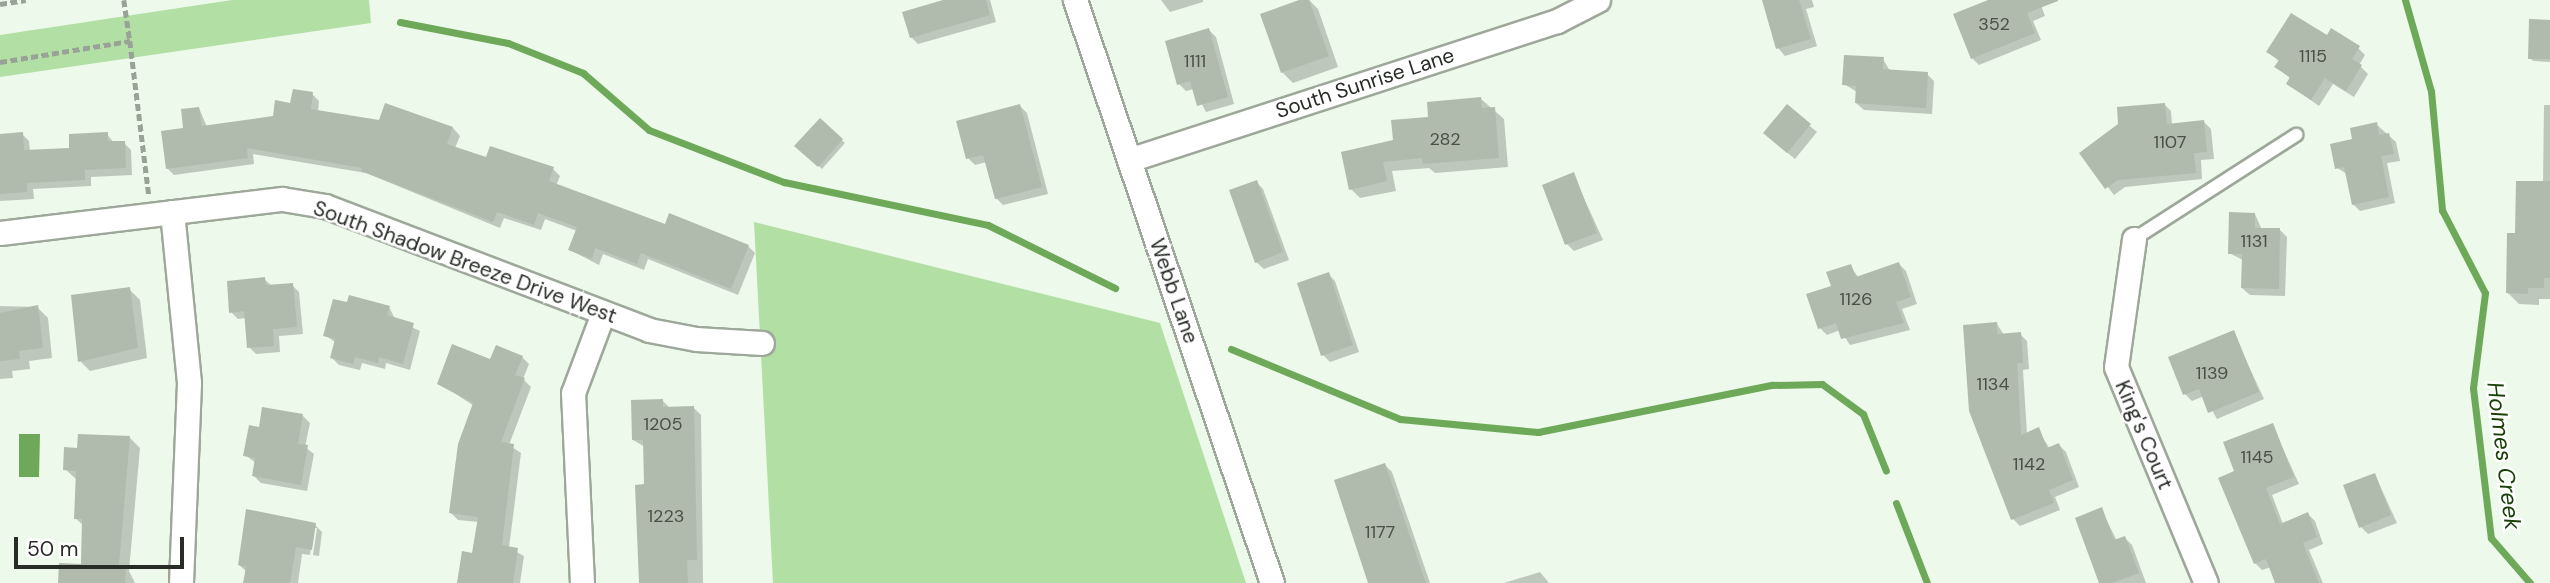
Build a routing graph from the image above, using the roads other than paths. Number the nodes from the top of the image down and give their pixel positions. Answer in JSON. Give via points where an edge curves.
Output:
{"nodes":[{"id":1,"x":1075,"y":0,"type":"edge"},
{"id":2,"x":1598,"y":0,"type":"edge"},
{"id":3,"x":2296,"y":135,"type":"dead end"},
{"id":4,"x":1129,"y":160,"type":"junction"},
{"id":5,"x":161,"y":209,"type":"junction"},
{"id":6,"x":0,"y":233,"type":"edge"},
{"id":7,"x":2134,"y":239,"type":"joint"},
{"id":8,"x":603,"y":313,"type":"junction"},
{"id":9,"x":762,"y":343,"type":"dead end"},
{"id":10,"x":181,"y":583,"type":"edge"},
{"id":11,"x":582,"y":583,"type":"edge"},
{"id":12,"x":1272,"y":583,"type":"edge"},
{"id":13,"x":2206,"y":583,"type":"edge"}],
"edges":[{"from":1,"to":4,"type":"street","name":"Webb Lane"},
{"from":2,"to":4,"type":"street","name":"South Sunrise Lane","via":[[1557,21]]},
{"from":3,"to":7,"type":"lane"},
{"from":4,"to":12,"type":"street","name":"Webb Lane"},
{"from":5,"to":6,"type":"street","name":"South Shadow Breeze Drive West"},
{"from":5,"to":8,"type":"street","name":"South Shadow Breeze Drive West","via":[[282,199],[325,206]]},
{"from":5,"to":10,"type":"street","via":[[189,383]]},
{"from":7,"to":13,"type":"street","name":"King's Court","via":[[2116,367]]},
{"from":8,"to":9,"type":"street","name":"South Shadow Breeze Drive West","via":[[695,340]]},
{"from":8,"to":11,"type":"street","via":[[573,393]]}]}
